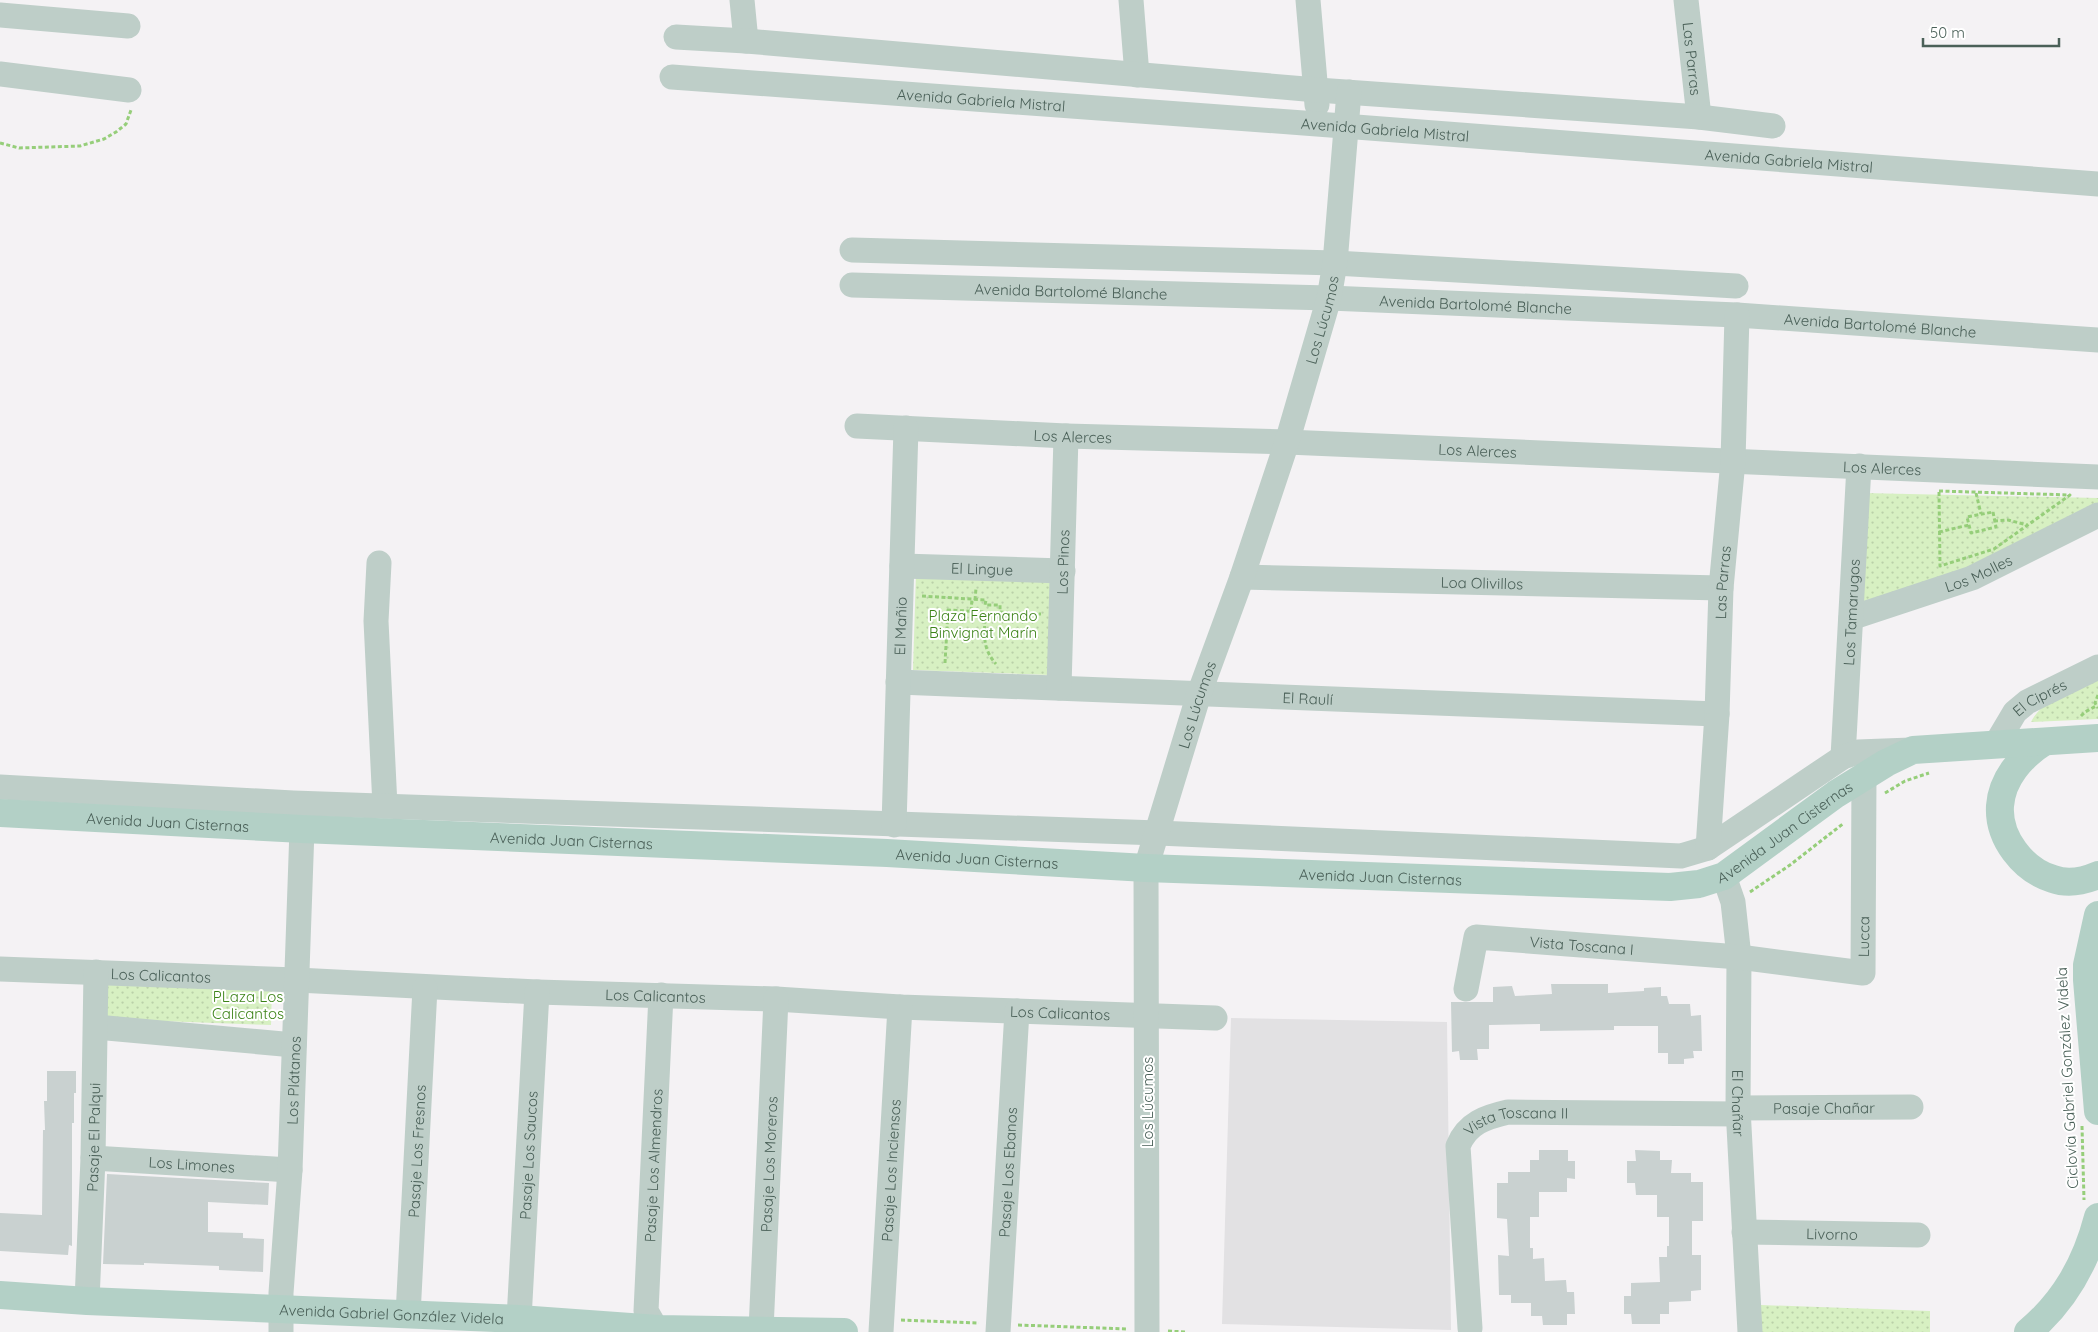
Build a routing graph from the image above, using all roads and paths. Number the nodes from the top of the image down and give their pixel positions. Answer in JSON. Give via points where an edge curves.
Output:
{"nodes":[{"id":1,"x":742,"y":0,"type":"edge"},
{"id":2,"x":1131,"y":0,"type":"edge"},
{"id":3,"x":1308,"y":0,"type":"edge"},
{"id":4,"x":1686,"y":0,"type":"edge"},
{"id":5,"x":0,"y":15,"type":"edge"},
{"id":6,"x":128,"y":26,"type":"dead end"},
{"id":7,"x":676,"y":37,"type":"dead end"},
{"id":8,"x":746,"y":41,"type":"junction"},
{"id":9,"x":0,"y":74,"type":"edge"},
{"id":10,"x":1137,"y":75,"type":"junction"},
{"id":11,"x":672,"y":77,"type":"dead end"},
{"id":12,"x":129,"y":90,"type":"dead end"},
{"id":13,"x":1317,"y":90,"type":"junction"},
{"id":14,"x":1349,"y":92,"type":"junction"},
{"id":15,"x":1699,"y":117,"type":"junction"},
{"id":16,"x":1317,"y":124,"type":"junction"},
{"id":17,"x":1348,"y":126,"type":"junction"},
{"id":18,"x":1773,"y":126,"type":"dead end"},
{"id":19,"x":116,"y":132,"type":"dead end"},
{"id":20,"x":0,"y":143,"type":"edge"},
{"id":21,"x":2098,"y":184,"type":"edge"},
{"id":22,"x":852,"y":250,"type":"dead end"},
{"id":23,"x":1335,"y":263,"type":"junction"},
{"id":24,"x":852,"y":284,"type":"dead end"},
{"id":25,"x":1736,"y":286,"type":"dead end"},
{"id":26,"x":1329,"y":298,"type":"junction"},
{"id":27,"x":1737,"y":315,"type":"junction"},
{"id":28,"x":2098,"y":340,"type":"edge"},
{"id":29,"x":857,"y":426,"type":"dead end"},
{"id":30,"x":906,"y":428,"type":"junction"},
{"id":31,"x":1066,"y":436,"type":"junction"},
{"id":32,"x":1286,"y":442,"type":"junction"},
{"id":33,"x":1733,"y":461,"type":"junction"},
{"id":34,"x":1859,"y":466,"type":"junction"},
{"id":35,"x":2098,"y":477,"type":"edge"},
{"id":36,"x":1976,"y":492,"type":"junction"},
{"id":37,"x":1981,"y":514,"type":"junction"},
{"id":38,"x":2098,"y":515,"type":"edge"},
{"id":39,"x":1994,"y":521,"type":"junction"},
{"id":40,"x":1969,"y":525,"type":"junction"},
{"id":41,"x":2027,"y":525,"type":"junction"},
{"id":42,"x":1939,"y":532,"type":"junction"},
{"id":43,"x":378,"y":563,"type":"dead end"},
{"id":44,"x":902,"y":566,"type":"junction"},
{"id":45,"x":1063,"y":571,"type":"junction"},
{"id":46,"x":1242,"y":577,"type":"junction"},
{"id":47,"x":1721,"y":588,"type":"junction"},
{"id":48,"x":901,"y":595,"type":"junction"},
{"id":49,"x":972,"y":599,"type":"junction"},
{"id":50,"x":972,"y":611,"type":"junction"},
{"id":51,"x":1061,"y":615,"type":"junction"},
{"id":52,"x":1852,"y":618,"type":"junction"},
{"id":53,"x":2098,"y":667,"type":"edge"},
{"id":54,"x":898,"y":682,"type":"junction"},
{"id":55,"x":944,"y":683,"type":"junction"},
{"id":56,"x":1017,"y":686,"type":"junction"},
{"id":57,"x":1059,"y":688,"type":"junction"},
{"id":58,"x":1199,"y":694,"type":"junction"},
{"id":59,"x":2098,"y":695,"type":"edge"},
{"id":60,"x":2098,"y":708,"type":"edge"},
{"id":61,"x":1717,"y":714,"type":"junction"},
{"id":62,"x":2093,"y":741,"type":"edge"},
{"id":63,"x":2044,"y":742,"type":"junction"},
{"id":64,"x":1996,"y":744,"type":"junction"},
{"id":65,"x":1913,"y":750,"type":"junction"},
{"id":66,"x":1843,"y":757,"type":"junction"},
{"id":67,"x":1864,"y":776,"type":"junction"},
{"id":68,"x":0,"y":787,"type":"edge"},
{"id":69,"x":385,"y":806,"type":"junction"},
{"id":70,"x":0,"y":813,"type":"edge"},
{"id":71,"x":894,"y":825,"type":"junction"},
{"id":72,"x":302,"y":829,"type":"junction"},
{"id":73,"x":1158,"y":833,"type":"junction"},
{"id":74,"x":1708,"y":848,"type":"junction"},
{"id":75,"x":1146,"y":868,"type":"junction"},
{"id":76,"x":2098,"y":875,"type":"edge"},
{"id":77,"x":1724,"y":876,"type":"junction"},
{"id":78,"x":2098,"y":915,"type":"edge"},
{"id":79,"x":1739,"y":957,"type":"junction"},
{"id":80,"x":0,"y":969,"type":"edge"},
{"id":81,"x":96,"y":972,"type":"junction"},
{"id":82,"x":297,"y":980,"type":"junction"},
{"id":83,"x":425,"y":988,"type":"junction"},
{"id":84,"x":1466,"y":989,"type":"dead end"},
{"id":85,"x":537,"y":992,"type":"junction"},
{"id":86,"x":661,"y":995,"type":"junction"},
{"id":87,"x":776,"y":999,"type":"junction"},
{"id":88,"x":900,"y":1007,"type":"junction"},
{"id":89,"x":1017,"y":1011,"type":"junction"},
{"id":90,"x":1147,"y":1014,"type":"junction"},
{"id":91,"x":1215,"y":1018,"type":"dead end"},
{"id":92,"x":96,"y":1027,"type":"junction"},
{"id":93,"x":294,"y":1045,"type":"junction"},
{"id":94,"x":1911,"y":1107,"type":"dead end"},
{"id":95,"x":1738,"y":1111,"type":"junction"},
{"id":96,"x":2090,"y":1115,"type":"edge"},
{"id":97,"x":93,"y":1158,"type":"junction"},
{"id":98,"x":290,"y":1170,"type":"junction"},
{"id":99,"x":2090,"y":1212,"type":"edge"},
{"id":100,"x":1744,"y":1232,"type":"junction"},
{"id":101,"x":1918,"y":1235,"type":"dead end"},
{"id":102,"x":0,"y":1295,"type":"edge"},
{"id":103,"x":87,"y":1301,"type":"junction"},
{"id":104,"x":408,"y":1315,"type":"junction"},
{"id":105,"x":519,"y":1319,"type":"junction"},
{"id":106,"x":281,"y":1320,"type":"edge"},
{"id":107,"x":1470,"y":1328,"type":"dead end"},
{"id":108,"x":761,"y":1330,"type":"junction"},
{"id":109,"x":658,"y":1331,"type":"edge"},
{"id":110,"x":844,"y":1332,"type":"edge"},
{"id":111,"x":881,"y":1332,"type":"edge"},
{"id":112,"x":998,"y":1332,"type":"edge"},
{"id":113,"x":1147,"y":1332,"type":"edge"},
{"id":114,"x":1750,"y":1332,"type":"edge"},
{"id":115,"x":2028,"y":1332,"type":"edge"}],
"edges":[{"from":1,"to":8,"type":"street"},
{"from":2,"to":10,"type":"street"},
{"from":3,"to":13,"type":"street"},
{"from":4,"to":15,"type":"street","name":"Las Parras"},
{"from":5,"to":6,"type":"street"},
{"from":7,"to":8,"type":"street"},
{"from":8,"to":10,"type":"street"},
{"from":9,"to":12,"type":"street"},
{"from":10,"to":13,"type":"street"},
{"from":11,"to":16,"type":"street","name":"Avenida Gabriela Mistral"},
{"from":13,"to":14,"type":"street"},
{"from":13,"to":16,"type":"street"},
{"from":14,"to":15,"type":"street"},
{"from":14,"to":17,"type":"street","name":"Los Lúcumos"},
{"from":15,"to":18,"type":"street"},
{"from":16,"to":17,"type":"street","name":"Avenida Gabriela Mistral"},
{"from":17,"to":21,"type":"street","name":"Avenida Gabriela Mistral"},
{"from":17,"to":23,"type":"street","name":"Los Lúcumos"},
{"from":19,"to":20,"type":"path","via":[[80,146],[18,148]]},
{"from":22,"to":23,"type":"street","name":"Avenida Bartolomé Blanche"},
{"from":23,"to":25,"type":"street","name":"Avenida Bartolomé Blanche"},
{"from":23,"to":26,"type":"street","name":"Los Lúcumos"},
{"from":24,"to":26,"type":"street","name":"Avenida Bartolomé Blanche"},
{"from":26,"to":27,"type":"street","name":"Avenida Bartolomé Blanche"},
{"from":26,"to":32,"type":"street","name":"Los Lúcumos"},
{"from":27,"to":28,"type":"street","name":"Avenida Bartolomé Blanche"},
{"from":27,"to":33,"type":"street","name":"Las Parras"},
{"from":29,"to":30,"type":"street","name":"Los Alerces"},
{"from":30,"to":31,"type":"street","name":"Los Alerces"},
{"from":30,"to":44,"type":"street","name":"El Mañio"},
{"from":31,"to":32,"type":"street","name":"Los Alerces"},
{"from":31,"to":45,"type":"street","name":"Los Pinos"},
{"from":32,"to":33,"type":"street","name":"Los Alerces"},
{"from":32,"to":46,"type":"street","name":"Los Lúcumos"},
{"from":33,"to":34,"type":"street","name":"Los Alerces"},
{"from":33,"to":47,"type":"street","name":"Las Parras"},
{"from":34,"to":35,"type":"street","name":"Los Alerces"},
{"from":34,"to":52,"type":"street","name":"Los Tamarugos"},
{"from":36,"to":37,"type":"path"},
{"from":36,"to":41,"type":"path","via":[[2070,495]]},
{"from":36,"to":42,"type":"path","via":[[1939,491]]},
{"from":37,"to":39,"type":"path","via":[[1993,512]]},
{"from":37,"to":40,"type":"path","via":[[1967,517]]},
{"from":38,"to":52,"type":"street","name":"Los Molles","via":[[1972,578]]},
{"from":39,"to":40,"type":"path","via":[[1996,527],[1971,533]]},
{"from":39,"to":41,"type":"path","via":[[2008,520]]},
{"from":40,"to":42,"type":"path"},
{"from":41,"to":42,"type":"path","via":[[1994,549],[1940,566]]},
{"from":43,"to":69,"type":"street","via":[[376,621]]},
{"from":44,"to":45,"type":"street","name":"El Lingue"},
{"from":44,"to":48,"type":"street","name":"El Mañio"},
{"from":45,"to":51,"type":"street","name":"Los Pinos"},
{"from":46,"to":47,"type":"street","name":"Loa Olivillos"},
{"from":46,"to":58,"type":"street","name":"Los Lúcumos"},
{"from":47,"to":61,"type":"street","name":"Las Parras"},
{"from":48,"to":49,"type":"path"},
{"from":48,"to":54,"type":"street","name":"El Mañio"},
{"from":49,"to":50,"type":"path"},
{"from":49,"to":51,"type":"path","via":[[986,600],[985,605],[1000,605],[1000,612]]},
{"from":50,"to":55,"type":"path","via":[[948,610]]},
{"from":50,"to":56,"type":"path","via":[[985,612],[987,654]]},
{"from":51,"to":57,"type":"street","name":"Los Pinos"},
{"from":52,"to":66,"type":"street","name":"Los Tamarugos"},
{"from":53,"to":64,"type":"street","name":"El Ciprés","via":[[2027,702],[2015,712]]},
{"from":54,"to":55,"type":"street","name":"El Raulí"},
{"from":54,"to":71,"type":"street","name":"El Mañio"},
{"from":55,"to":56,"type":"street","name":"El Raulí"},
{"from":56,"to":57,"type":"street","name":"El Raulí"},
{"from":57,"to":58,"type":"street","name":"El Raulí"},
{"from":58,"to":61,"type":"street","name":"El Raulí"},
{"from":58,"to":73,"type":"street","name":"Los Lúcumos"},
{"from":59,"to":60,"type":"path","via":[[2095,703]]},
{"from":61,"to":74,"type":"street","name":"Las Parras"},
{"from":62,"to":63,"type":"main road","name":"Avenida Juan Cisternas"},
{"from":63,"to":64,"type":"main road","name":"Avenida Juan Cisternas"},
{"from":63,"to":76,"type":"main road","via":[[2025,756],[2008,779],[2000,806],[2009,843],[2026,864],[2054,879],[2073,881]]},
{"from":64,"to":65,"type":"main road","name":"Avenida Juan Cisternas"},
{"from":65,"to":66,"type":"street","name":"Avenida Juan Cisternas","via":[[1858,752]]},
{"from":65,"to":67,"type":"main road","name":"Avenida Juan Cisternas"},
{"from":66,"to":74,"type":"street","name":"Avenida Juan Cisternas"},
{"from":67,"to":77,"type":"main road","name":"Avenida Juan Cisternas"},
{"from":67,"to":79,"type":"street","name":"Lucca","via":[[1863,973]]},
{"from":68,"to":69,"type":"street","name":"Avenida Juan Cisternas"},
{"from":69,"to":71,"type":"street","name":"Avenida Juan Cisternas"},
{"from":70,"to":72,"type":"main road","name":"Avenida Juan Cisternas"},
{"from":71,"to":73,"type":"street","name":"Avenida Juan Cisternas"},
{"from":72,"to":75,"type":"main road","name":"Avenida Juan Cisternas","via":[[887,853]]},
{"from":72,"to":82,"type":"street","name":"Los Plátanos"},
{"from":73,"to":74,"type":"street","name":"Avenida Juan Cisternas","via":[[1681,856]]},
{"from":73,"to":75,"type":"street","name":"Los Lúcumos"},
{"from":75,"to":77,"type":"main road","name":"Avenida Juan Cisternas","via":[[1670,887],[1689,886]]},
{"from":75,"to":90,"type":"street","name":"Los Lúcumos"},
{"from":77,"to":79,"type":"street","name":"El Chañar","via":[[1733,902]]},
{"from":78,"to":96,"type":"main road","via":[[2087,980]]},
{"from":79,"to":84,"type":"street","name":"Vista Toscana I","via":[[1476,937]]},
{"from":79,"to":95,"type":"street","name":"El Chañar"},
{"from":80,"to":81,"type":"street","name":"Los Calicantos"},
{"from":81,"to":82,"type":"street","name":"Los Calicantos"},
{"from":81,"to":92,"type":"street","name":"Pasaje El Palqui"},
{"from":82,"to":83,"type":"street","name":"Los Calicantos"},
{"from":82,"to":93,"type":"street","name":"Los Plátanos"},
{"from":83,"to":85,"type":"street","name":"Los Calicantos"},
{"from":83,"to":104,"type":"street","name":"Pasaje Los Fresnos"},
{"from":85,"to":86,"type":"street","name":"Los Calicantos"},
{"from":85,"to":105,"type":"street","name":"Pasaje Los Saucos"},
{"from":86,"to":87,"type":"street","name":"Los Calicantos"},
{"from":86,"to":109,"type":"street","name":"Pasaje Los Almendros","via":[[646,1311]]},
{"from":87,"to":88,"type":"street","name":"Los Calicantos"},
{"from":87,"to":108,"type":"street","name":"Pasaje Los Moreros"},
{"from":88,"to":89,"type":"street","name":"Los Calicantos"},
{"from":88,"to":111,"type":"street","name":"Pasaje Los Inciensos"},
{"from":89,"to":90,"type":"street","name":"Los Calicantos"},
{"from":89,"to":112,"type":"street","name":"Pasaje Los Ebanos"},
{"from":90,"to":91,"type":"street","name":"Los Calicantos"},
{"from":90,"to":113,"type":"street","name":"Los Lúcumos"},
{"from":92,"to":93,"type":"street"},
{"from":92,"to":97,"type":"street","name":"Pasaje El Palqui"},
{"from":93,"to":98,"type":"street","name":"Los Plátanos"},
{"from":94,"to":95,"type":"street","name":"Pasaje Chañar"},
{"from":95,"to":100,"type":"street","name":"El Chañar"},
{"from":95,"to":107,"type":"street","name":"Vista Toscana II","via":[[1508,1112],[1487,1117],[1463,1133],[1458,1146]]},
{"from":96,"to":99,"type":"path","name":"Ciclovía Gabriel González Videla","via":[[2085,1192]]},
{"from":97,"to":98,"type":"street","name":"Los Limones"},
{"from":97,"to":103,"type":"street","name":"Pasaje El Palqui"},
{"from":98,"to":106,"type":"street","name":"Los Plátanos"},
{"from":99,"to":115,"type":"main road","via":[[2086,1255],[2066,1292]]},
{"from":100,"to":101,"type":"street","name":"Livorno"},
{"from":100,"to":114,"type":"street","name":"El Chañar"},
{"from":102,"to":103,"type":"main road","name":"Avenida Gabriel González Videla"},
{"from":103,"to":106,"type":"main road","name":"Avenida Gabriel González Videla"},
{"from":104,"to":105,"type":"main road","name":"Avenida Gabriel González Videla"},
{"from":104,"to":106,"type":"main road","name":"Avenida Gabriel González Videla"},
{"from":105,"to":109,"type":"main road","name":"Avenida Gabriel González Videla"},
{"from":108,"to":109,"type":"main road","name":"Avenida Gabriel González Videla"},
{"from":108,"to":110,"type":"main road","name":"Avenida Gabriel González Videla"}]}
